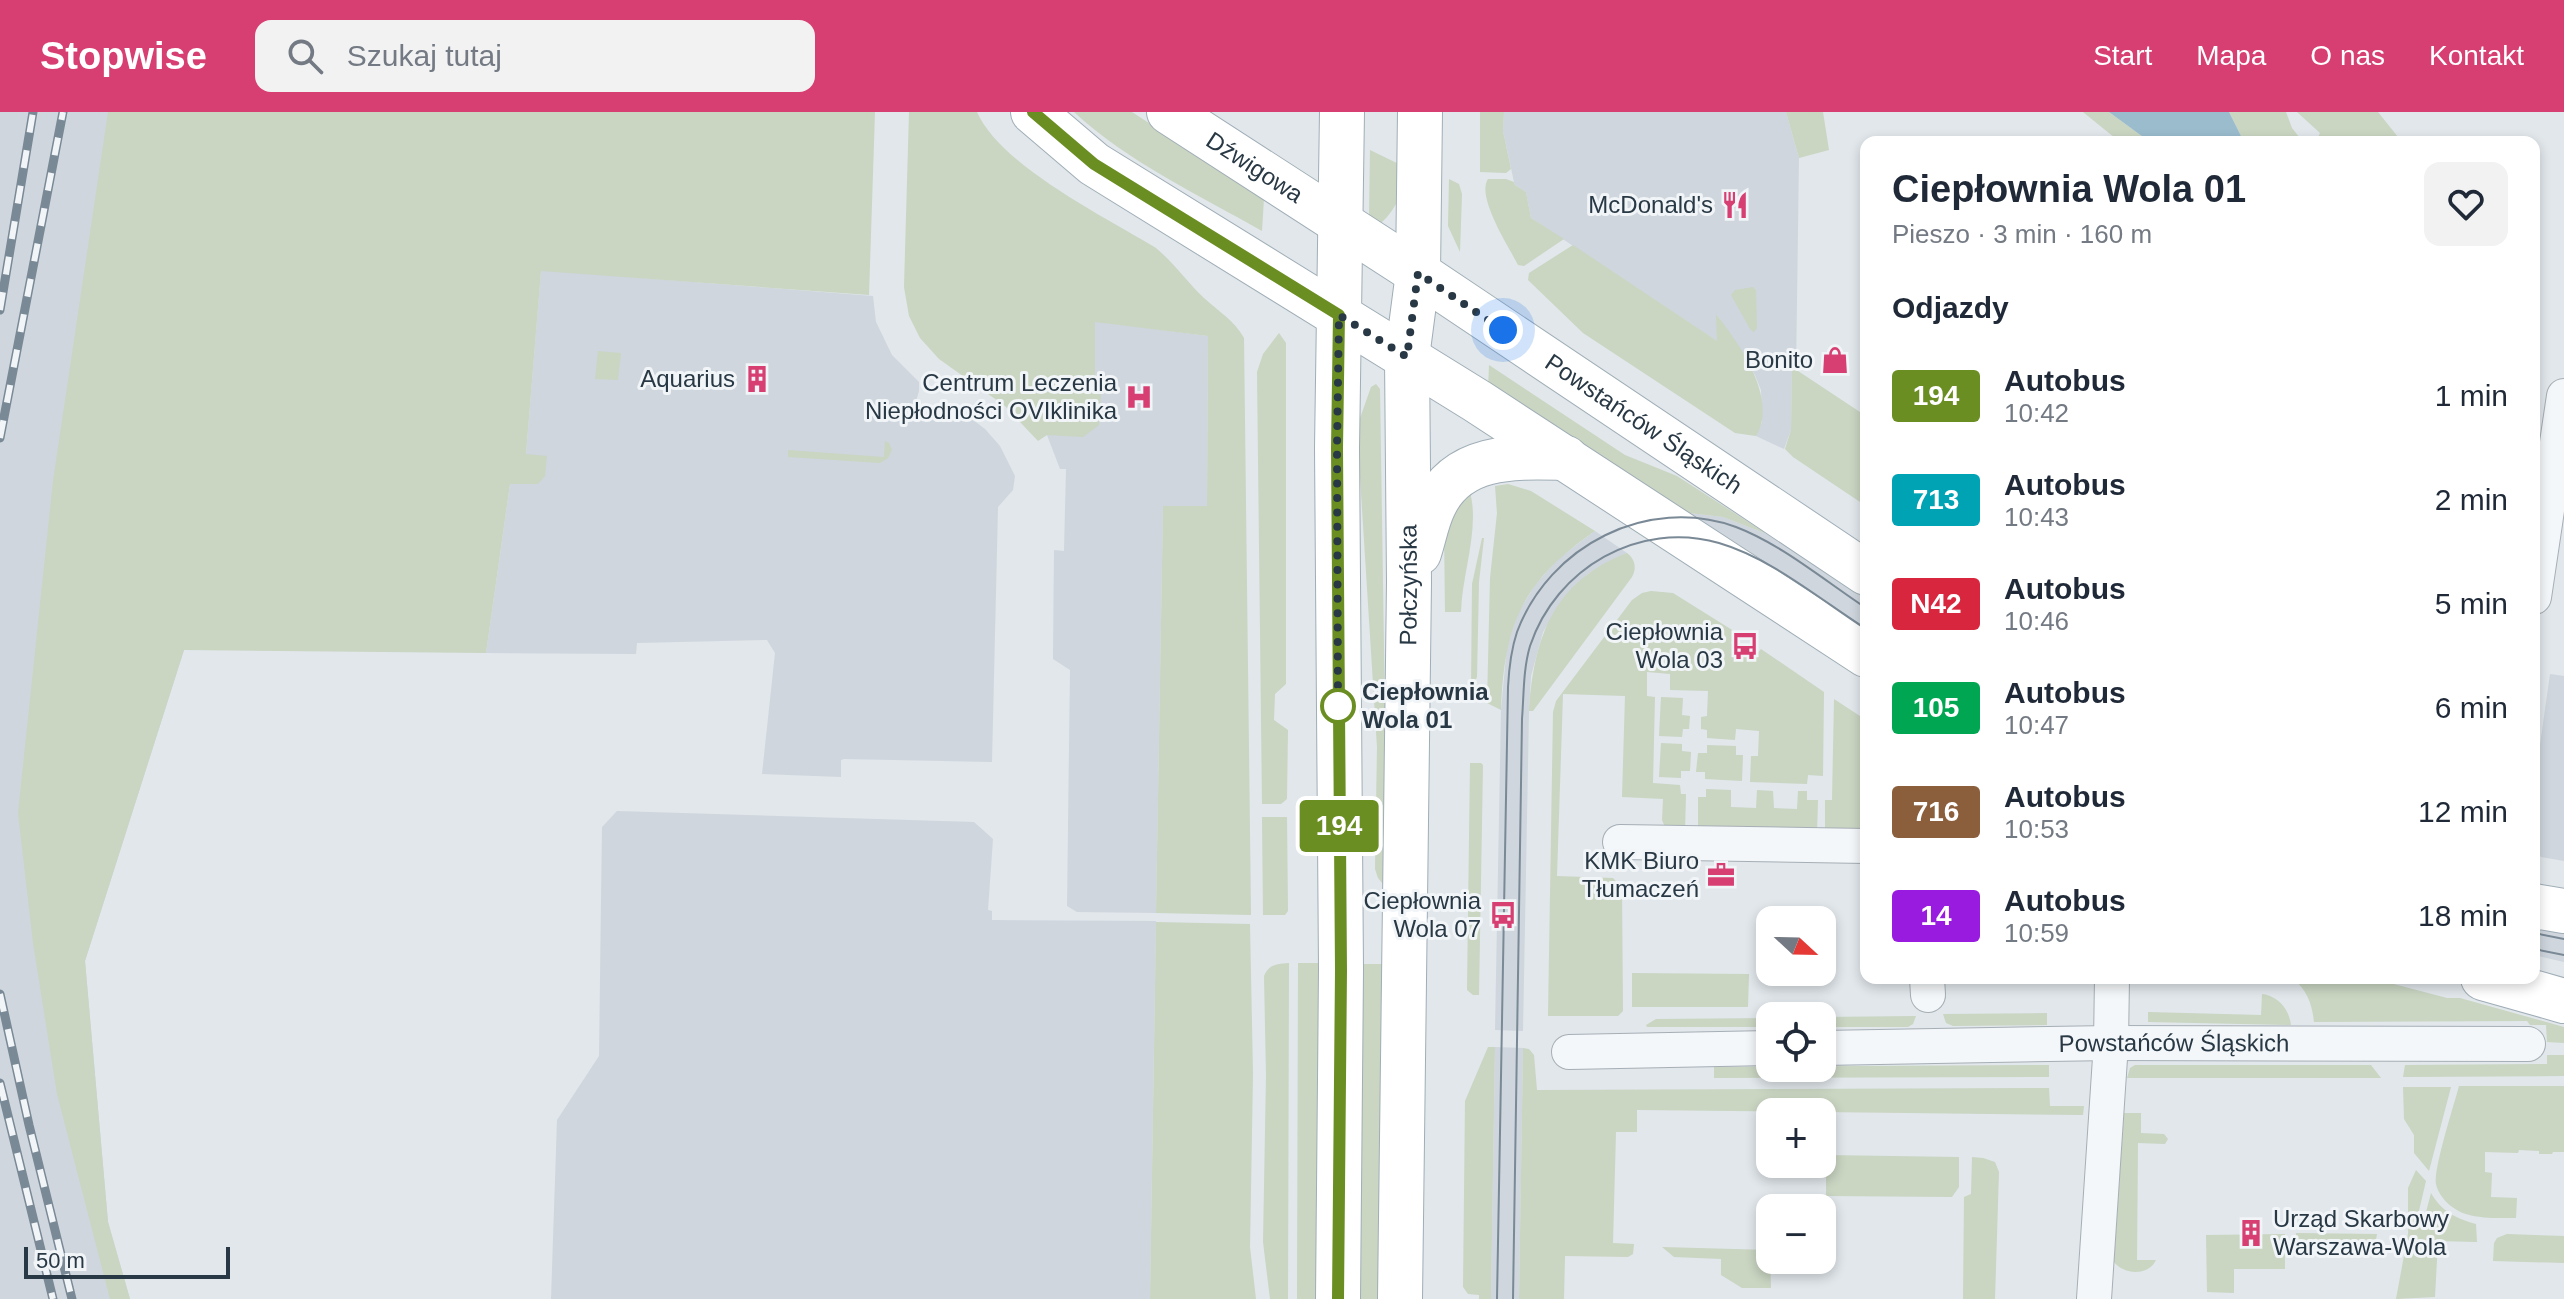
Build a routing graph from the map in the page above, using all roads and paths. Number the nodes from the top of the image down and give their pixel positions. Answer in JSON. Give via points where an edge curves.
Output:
{"nodes":[{"id":1,"x":1033,"y":112,"type":"edge"},
{"id":2,"x":1169,"y":112,"type":"edge"},
{"id":3,"x":1342,"y":112,"type":"edge"},
{"id":4,"x":1420,"y":112,"type":"edge"},
{"id":5,"x":1341,"y":223,"type":"junction"},
{"id":6,"x":1418,"y":273,"type":"junction"},
{"id":7,"x":1339,"y":315,"type":"junction"},
{"id":8,"x":1407,"y":357,"type":"junction"},
{"id":9,"x":2564,"y":396,"type":"edge"},
{"id":10,"x":1566,"y":458,"type":"junction"},
{"id":11,"x":2540,"y":557,"type":"edge"},
{"id":12,"x":1860,"y":569,"type":"edge"},
{"id":13,"x":1409,"y":582,"type":"junction"},
{"id":14,"x":1860,"y":651,"type":"edge"},
{"id":15,"x":1620,"y":842,"type":"dead end"},
{"id":16,"x":1860,"y":846,"type":"edge"},
{"id":17,"x":1340,"y":878,"type":"junction"},
{"id":18,"x":1407,"y":881,"type":"junction"},
{"id":19,"x":2540,"y":907,"type":"edge"},
{"id":20,"x":2564,"y":911,"type":"edge"},
{"id":21,"x":2112,"y":984,"type":"edge"},
{"id":22,"x":2504,"y":984,"type":"edge"},
{"id":23,"x":2564,"y":1001,"type":"edge"},
{"id":24,"x":2111,"y":1043,"type":"junction"},
{"id":25,"x":2528,"y":1044,"type":"dead end"},
{"id":26,"x":1756,"y":1048,"type":"edge"},
{"id":27,"x":1836,"y":1048,"type":"edge"},
{"id":28,"x":1569,"y":1052,"type":"dead end"},
{"id":29,"x":1338,"y":1299,"type":"edge"},
{"id":30,"x":1400,"y":1299,"type":"edge"},
{"id":31,"x":2094,"y":1299,"type":"edge"}],
"edges":[{"from":1,"to":7,"type":"main road","via":[[1094,164]]},
{"from":2,"to":5,"type":"main road","name":"Dźwigowa"},
{"from":3,"to":5,"type":"main road"},
{"from":4,"to":6,"type":"main road","name":"Połczyńska"},
{"from":5,"to":6,"type":"main road","name":"Powstańców Śląskich"},
{"from":5,"to":7,"type":"main road"},
{"from":6,"to":8,"type":"main road","name":"Połczyńska"},
{"from":6,"to":12,"type":"main road","name":"Powstańców Śląskich"},
{"from":7,"to":8,"type":"main road"},
{"from":7,"to":17,"type":"main road"},
{"from":8,"to":10,"type":"main road"},
{"from":8,"to":13,"type":"main road","name":"Połczyńska"},
{"from":9,"to":11,"type":"street"},
{"from":10,"to":13,"type":"main road","via":[[1492,460],[1455,480],[1434,505]]},
{"from":10,"to":14,"type":"main road"},
{"from":13,"to":18,"type":"main road","name":"Połczyńska"},
{"from":15,"to":16,"type":"street"},
{"from":17,"to":18,"type":"main road","via":[[1350,889],[1380,903],[1397,898]]},
{"from":17,"to":29,"type":"main road"},
{"from":18,"to":30,"type":"main road","name":"Połczyńska"},
{"from":19,"to":20,"type":"main road"},
{"from":21,"to":24,"type":"street"},
{"from":22,"to":23,"type":"main road"},
{"from":24,"to":25,"type":"street","name":"Powstańców Śląskich"},
{"from":24,"to":27,"type":"street","name":"Powstańców Śląskich"},
{"from":24,"to":31,"type":"street"},
{"from":26,"to":28,"type":"street"}]}
